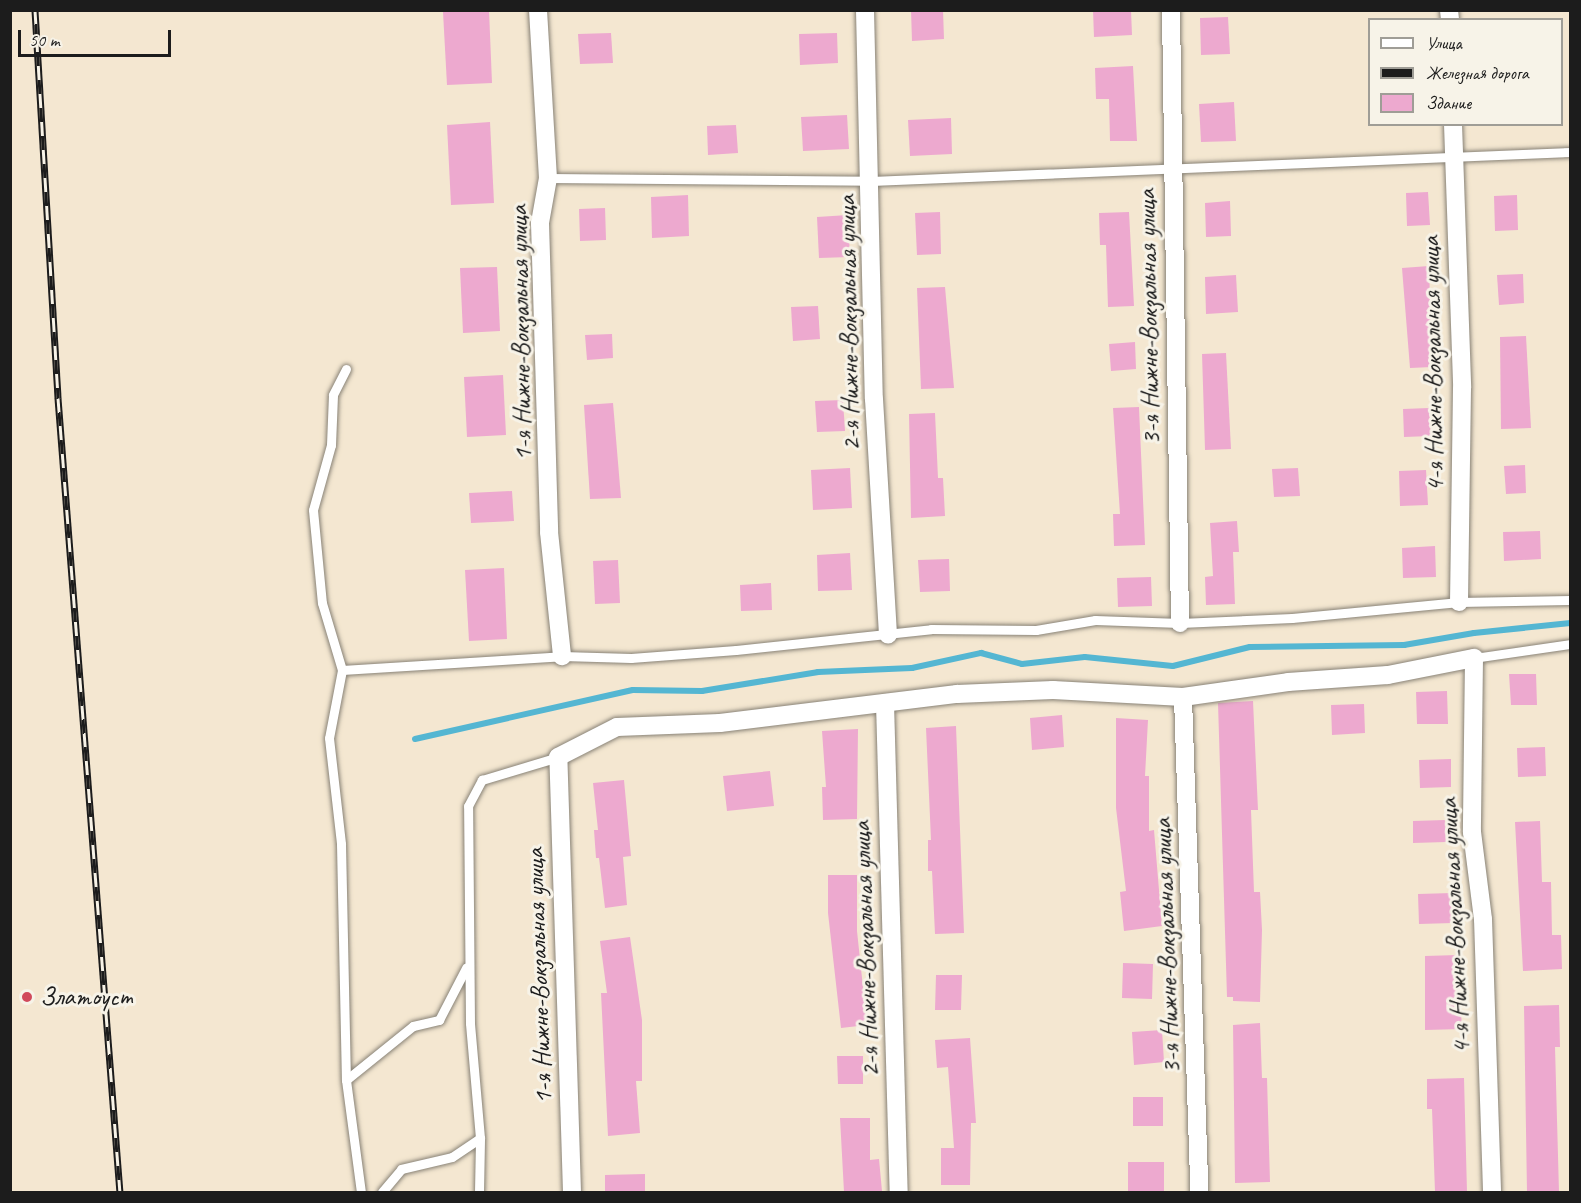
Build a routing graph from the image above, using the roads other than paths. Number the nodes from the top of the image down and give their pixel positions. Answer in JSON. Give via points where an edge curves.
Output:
{"nodes":[{"id":1,"x":538,"y":10,"type":"edge"},
{"id":2,"x":865,"y":10,"type":"edge"},
{"id":3,"x":1171,"y":10,"type":"edge"},
{"id":4,"x":1453,"y":126,"type":"edge"},
{"id":5,"x":1570,"y":152,"type":"edge"},
{"id":6,"x":1454,"y":158,"type":"junction"},
{"id":7,"x":1172,"y":168,"type":"junction"},
{"id":8,"x":548,"y":178,"type":"junction"},
{"id":9,"x":871,"y":181,"type":"junction"},
{"id":10,"x":346,"y":369,"type":"dead end"},
{"id":11,"x":1570,"y":600,"type":"edge"},
{"id":12,"x":1459,"y":602,"type":"junction"},
{"id":13,"x":1180,"y":623,"type":"junction"},
{"id":14,"x":888,"y":634,"type":"junction"},
{"id":15,"x":1570,"y":644,"type":"edge"},
{"id":16,"x":562,"y":656,"type":"junction"},
{"id":17,"x":1474,"y":658,"type":"junction"},
{"id":18,"x":342,"y":670,"type":"junction"},
{"id":19,"x":1183,"y":697,"type":"junction"},
{"id":20,"x":885,"y":703,"type":"junction"},
{"id":21,"x":558,"y":757,"type":"junction"},
{"id":22,"x":469,"y":959,"type":"junction"},
{"id":23,"x":346,"y":1080,"type":"junction"},
{"id":24,"x":480,"y":1138,"type":"junction"},
{"id":25,"x":361,"y":1192,"type":"edge"},
{"id":26,"x":381,"y":1192,"type":"edge"},
{"id":27,"x":479,"y":1192,"type":"edge"},
{"id":28,"x":572,"y":1192,"type":"edge"},
{"id":29,"x":898,"y":1192,"type":"edge"},
{"id":30,"x":1199,"y":1192,"type":"edge"},
{"id":31,"x":1492,"y":1192,"type":"edge"}],
"edges":[{"from":1,"to":8,"type":"street","name":"1-я Нижне-Вокзальная улица"},
{"from":2,"to":9,"type":"street","name":"2-я Нижне-Вокзальная улица"},
{"from":3,"to":7,"type":"street","name":"3-я Нижне-Вокзальная улица"},
{"from":4,"to":6,"type":"street","name":"4-я Нижне-Вокзальная улица"},
{"from":5,"to":6,"type":"lane"},
{"from":6,"to":7,"type":"lane"},
{"from":6,"to":12,"type":"street","name":"4-я Нижне-Вокзальная улица","via":[[1462,388]]},
{"from":7,"to":9,"type":"lane"},
{"from":7,"to":13,"type":"street","name":"3-я Нижне-Вокзальная улица"},
{"from":8,"to":9,"type":"lane"},
{"from":8,"to":16,"type":"street","name":"1-я Нижне-Вокзальная улица","via":[[540,223],[549,532]]},
{"from":9,"to":14,"type":"street","name":"2-я Нижне-Вокзальная улица","via":[[874,399]]},
{"from":10,"to":18,"type":"lane","via":[[333,395],[331,445],[318,480],[313,510],[322,603]]},
{"from":11,"to":12,"type":"lane"},
{"from":12,"to":13,"type":"lane","via":[[1292,618]]},
{"from":13,"to":14,"type":"lane","via":[[1095,620],[1036,630],[931,629]]},
{"from":14,"to":16,"type":"lane","via":[[631,658]]},
{"from":15,"to":17,"type":"lane"},
{"from":16,"to":18,"type":"lane"},
{"from":17,"to":19,"type":"street","via":[[1388,675],[1287,682]]},
{"from":17,"to":31,"type":"street","name":"4-я Нижне-Вокзальная улица","via":[[1472,832],[1483,919]]},
{"from":18,"to":23,"type":"lane","via":[[329,738],[341,844]]},
{"from":19,"to":20,"type":"street","via":[[1053,690],[957,694]]},
{"from":19,"to":30,"type":"street","name":"3-я Нижне-Вокзальная улица"},
{"from":20,"to":21,"type":"street","via":[[720,723],[617,727]]},
{"from":20,"to":29,"type":"street","name":"2-я Нижне-Вокзальная улица"},
{"from":21,"to":22,"type":"lane","via":[[482,780],[468,806]]},
{"from":21,"to":28,"type":"street","name":"1-я Нижне-Вокзальная улица"},
{"from":22,"to":23,"type":"lane","via":[[460,986],[439,1020],[413,1026]]},
{"from":22,"to":24,"type":"lane"},
{"from":23,"to":25,"type":"lane"},
{"from":24,"to":26,"type":"lane","via":[[452,1157],[401,1169]]},
{"from":24,"to":27,"type":"lane"}]}
